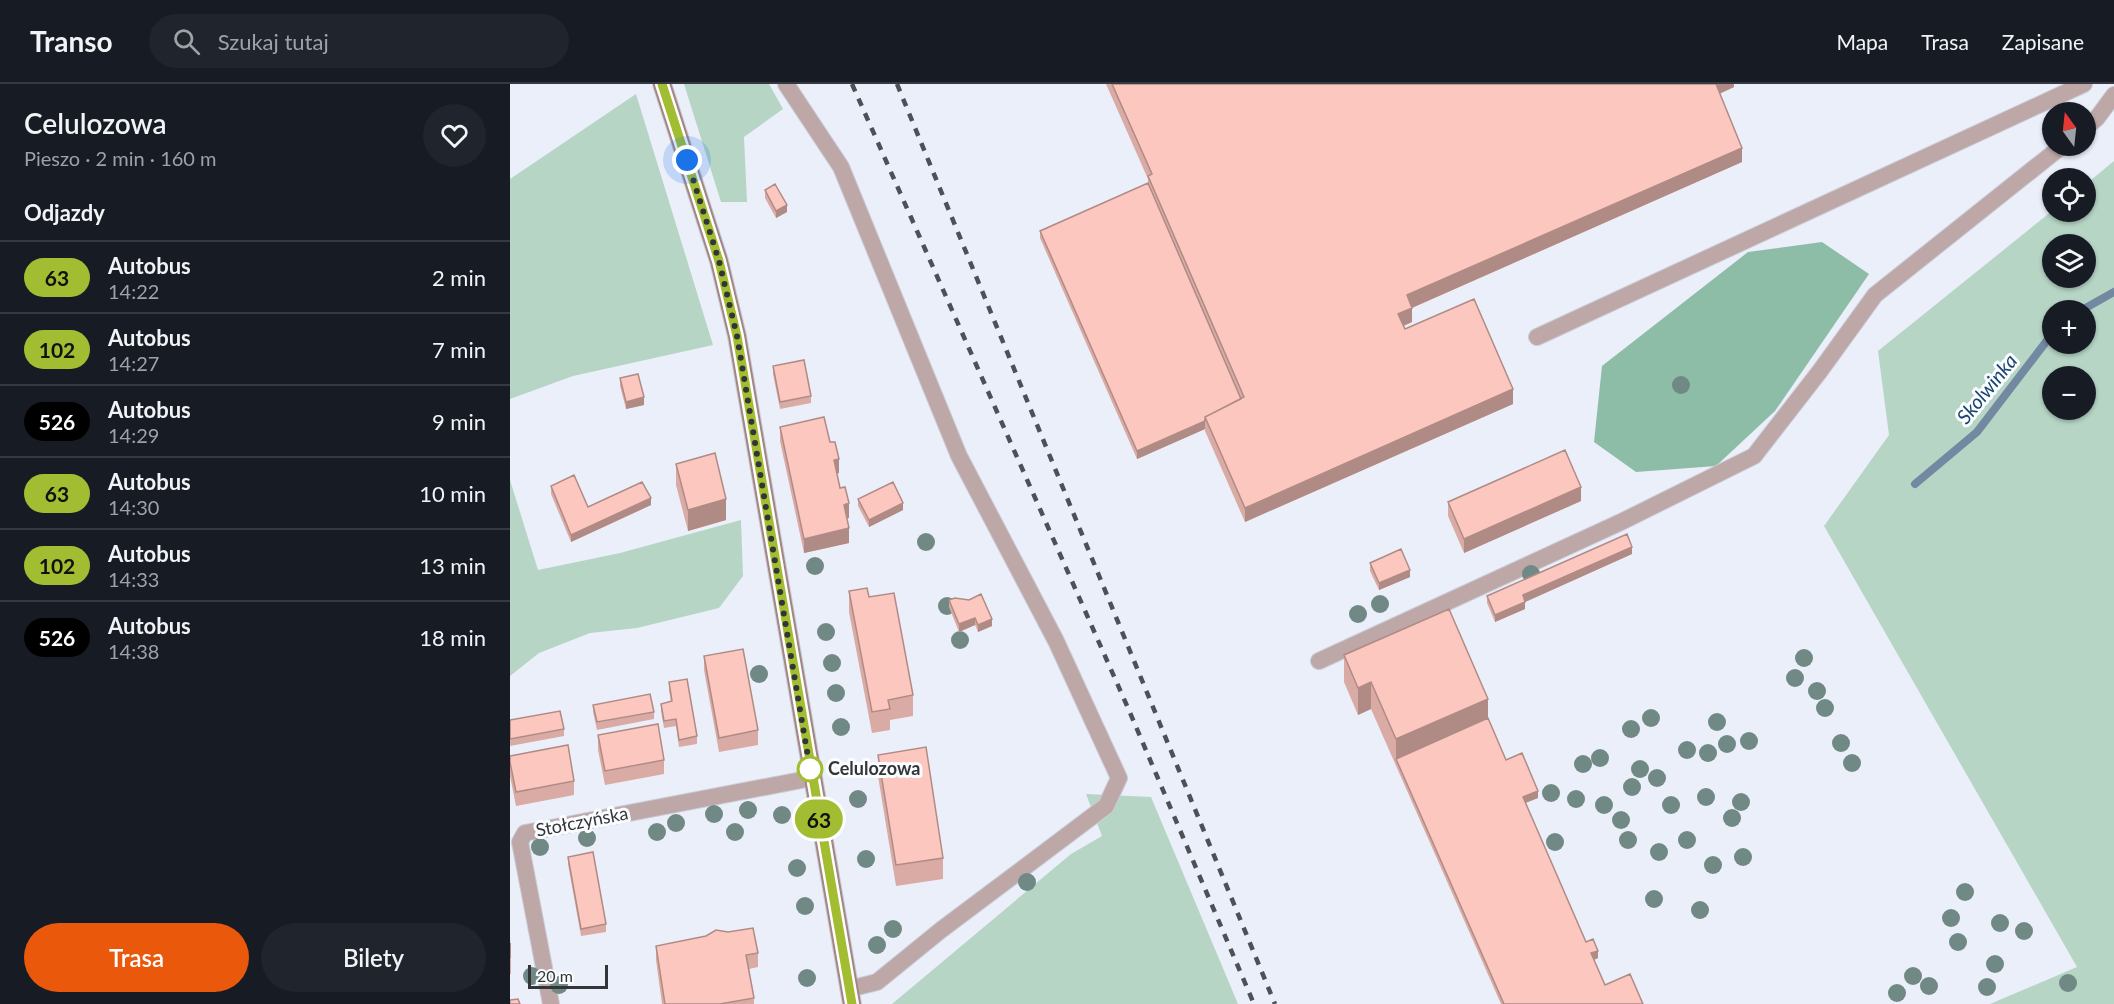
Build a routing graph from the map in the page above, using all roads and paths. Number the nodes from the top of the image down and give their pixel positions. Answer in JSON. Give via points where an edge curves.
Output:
{"nodes":[{"id":1,"x":662,"y":84,"type":"edge"},
{"id":2,"x":786,"y":84,"type":"edge"},
{"id":3,"x":2084,"y":84,"type":"edge"},
{"id":4,"x":2114,"y":95,"type":"edge"},
{"id":5,"x":2096,"y":119,"type":"edge"},
{"id":6,"x":2049,"y":156,"type":"edge"},
{"id":7,"x":1537,"y":337,"type":"dead end"},
{"id":8,"x":1319,"y":661,"type":"dead end"},
{"id":9,"x":812,"y":778,"type":"junction"},
{"id":10,"x":850,"y":996,"type":"edge"},
{"id":11,"x":551,"y":1004,"type":"edge"}],
"edges":[{"from":1,"to":9,"type":"street","via":[[719,261],[737,336]]},
{"from":2,"to":10,"type":"lane","via":[[841,167],[959,456],[1056,641],[1119,778],[1106,806],[877,982]]},
{"from":3,"to":7,"type":"lane"},
{"from":4,"to":5,"type":"lane"},
{"from":6,"to":8,"type":"lane","via":[[1875,295],[1754,456],[1621,522]]},
{"from":9,"to":10,"type":"street"},
{"from":9,"to":11,"type":"lane","name":"Stołczyńska","via":[[525,833],[520,842]]}]}
